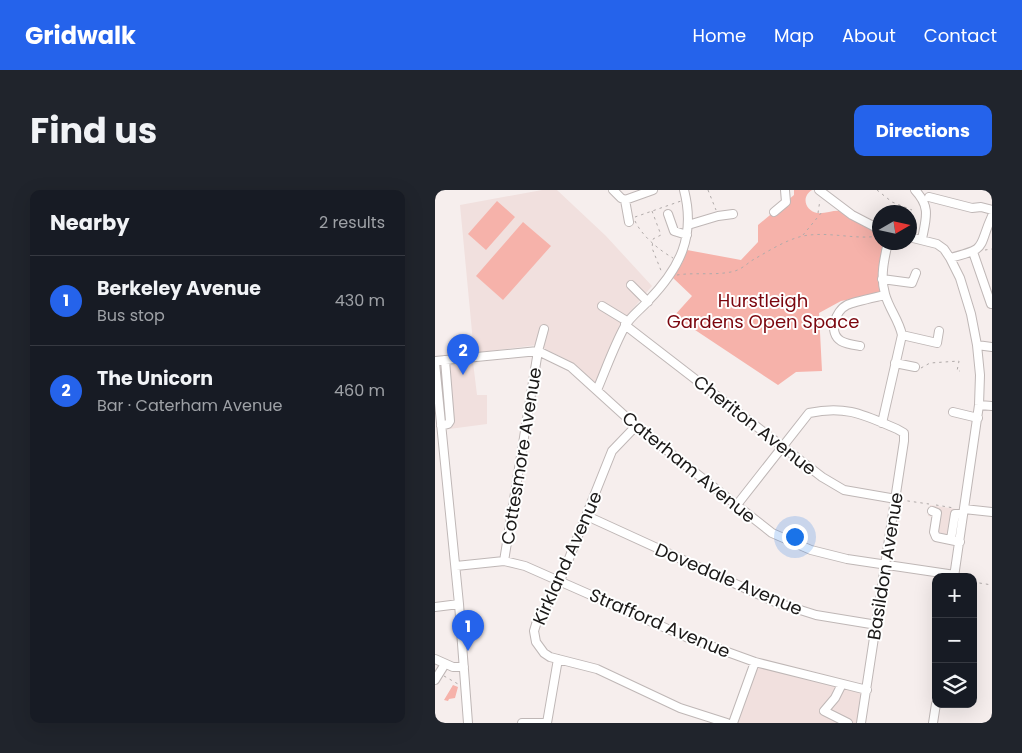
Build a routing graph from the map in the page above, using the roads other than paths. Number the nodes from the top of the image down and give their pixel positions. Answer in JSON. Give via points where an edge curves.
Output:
{"nodes":[{"id":1,"x":613,"y":190,"type":"edge"},
{"id":2,"x":653,"y":190,"type":"edge"},
{"id":3,"x":684,"y":190,"type":"edge"},
{"id":4,"x":785,"y":190,"type":"edge"},
{"id":5,"x":915,"y":190,"type":"edge"},
{"id":6,"x":820,"y":191,"type":"edge"},
{"id":7,"x":928,"y":196,"type":"edge"},
{"id":8,"x":624,"y":200,"type":"junction"},
{"id":9,"x":992,"y":210,"type":"edge"},
{"id":10,"x":774,"y":212,"type":"dead end"},
{"id":11,"x":668,"y":214,"type":"dead end"},
{"id":12,"x":733,"y":214,"type":"dead end"},
{"id":13,"x":992,"y":216,"type":"edge"},
{"id":14,"x":629,"y":222,"type":"dead end"},
{"id":15,"x":688,"y":225,"type":"junction"},
{"id":16,"x":872,"y":225,"type":"edge"},
{"id":17,"x":687,"y":235,"type":"junction"},
{"id":18,"x":917,"y":238,"type":"edge"},
{"id":19,"x":922,"y":239,"type":"junction"},
{"id":20,"x":887,"y":250,"type":"edge"},
{"id":21,"x":973,"y":252,"type":"junction"},
{"id":22,"x":950,"y":258,"type":"junction"},
{"id":23,"x":916,"y":273,"type":"dead end"},
{"id":24,"x":882,"y":279,"type":"junction"},
{"id":25,"x":631,"y":285,"type":"dead end"},
{"id":26,"x":885,"y":295,"type":"junction"},
{"id":27,"x":648,"y":302,"type":"junction"},
{"id":28,"x":991,"y":304,"type":"edge"},
{"id":29,"x":602,"y":306,"type":"dead end"},
{"id":30,"x":625,"y":325,"type":"junction"},
{"id":31,"x":544,"y":329,"type":"dead end"},
{"id":32,"x":939,"y":331,"type":"dead end"},
{"id":33,"x":901,"y":335,"type":"junction"},
{"id":34,"x":977,"y":345,"type":"junction"},
{"id":35,"x":860,"y":346,"type":"dead end"},
{"id":36,"x":992,"y":347,"type":"edge"},
{"id":37,"x":538,"y":351,"type":"junction"},
{"id":38,"x":445,"y":360,"type":"junction"},
{"id":39,"x":435,"y":362,"type":"edge"},
{"id":40,"x":895,"y":363,"type":"junction"},
{"id":41,"x":915,"y":367,"type":"road end"},
{"id":42,"x":597,"y":390,"type":"junction"},
{"id":43,"x":437,"y":400,"type":"edge"},
{"id":44,"x":979,"y":405,"type":"junction"},
{"id":45,"x":992,"y":406,"type":"edge"},
{"id":46,"x":953,"y":412,"type":"dead end"},
{"id":47,"x":978,"y":418,"type":"junction"},
{"id":48,"x":882,"y":423,"type":"junction"},
{"id":49,"x":441,"y":426,"type":"junction"},
{"id":50,"x":636,"y":426,"type":"junction"},
{"id":51,"x":783,"y":447,"type":"junction"},
{"id":52,"x":895,"y":500,"type":"junction"},
{"id":53,"x":736,"y":506,"type":"junction"},
{"id":54,"x":932,"y":511,"type":"dead end"},
{"id":55,"x":964,"y":512,"type":"junction"},
{"id":56,"x":992,"y":512,"type":"edge"},
{"id":57,"x":587,"y":516,"type":"junction"},
{"id":58,"x":951,"y":539,"type":"junction"},
{"id":59,"x":960,"y":542,"type":"junction"},
{"id":60,"x":504,"y":561,"type":"junction"},
{"id":61,"x":885,"y":565,"type":"junction"},
{"id":62,"x":456,"y":566,"type":"junction"},
{"id":63,"x":935,"y":573,"type":"edge"},
{"id":64,"x":955,"y":573,"type":"edge"},
{"id":65,"x":560,"y":581,"type":"junction"},
{"id":66,"x":459,"y":604,"type":"junction"},
{"id":67,"x":435,"y":607,"type":"edge"},
{"id":68,"x":877,"y":625,"type":"junction"},
{"id":69,"x":435,"y":659,"type":"edge"},
{"id":70,"x":557,"y":659,"type":"junction"},
{"id":71,"x":755,"y":662,"type":"junction"},
{"id":72,"x":445,"y":664,"type":"junction"},
{"id":73,"x":464,"y":667,"type":"junction"},
{"id":74,"x":435,"y":680,"type":"edge"},
{"id":75,"x":842,"y":684,"type":"junction"},
{"id":76,"x":867,"y":690,"type":"junction"},
{"id":77,"x":935,"y":708,"type":"edge"},
{"id":78,"x":468,"y":723,"type":"edge"},
{"id":79,"x":522,"y":723,"type":"edge"},
{"id":80,"x":547,"y":723,"type":"edge"},
{"id":81,"x":727,"y":723,"type":"edge"},
{"id":82,"x":733,"y":723,"type":"edge"},
{"id":83,"x":848,"y":723,"type":"edge"},
{"id":84,"x":861,"y":723,"type":"edge"},
{"id":85,"x":933,"y":723,"type":"edge"}],
"edges":[{"from":1,"to":8,"type":"street"},
{"from":2,"to":8,"type":"street"},
{"from":3,"to":15,"type":"street"},
{"from":4,"to":10,"type":"street","via":[[786,202]]},
{"from":5,"to":7,"type":"street"},
{"from":6,"to":16,"type":"street"},
{"from":7,"to":9,"type":"street"},
{"from":7,"to":19,"type":"street"},
{"from":8,"to":14,"type":"street"},
{"from":11,"to":17,"type":"street","via":[[674,231]]},
{"from":12,"to":15,"type":"street"},
{"from":13,"to":21,"type":"street","via":[[981,246]]},
{"from":15,"to":17,"type":"street"},
{"from":17,"to":27,"type":"street","via":[[679,261]]},
{"from":18,"to":19,"type":"street"},
{"from":19,"to":22,"type":"street","via":[[937,244]]},
{"from":20,"to":24,"type":"street"},
{"from":21,"to":22,"type":"street"},
{"from":21,"to":28,"type":"street"},
{"from":22,"to":34,"type":"street","via":[[960,278]]},
{"from":23,"to":24,"type":"street","via":[[912,283]]},
{"from":24,"to":26,"type":"street"},
{"from":25,"to":27,"type":"street"},
{"from":26,"to":33,"type":"street"},
{"from":26,"to":35,"type":"street","via":[[846,305],[833,325],[835,335],[842,342]]},
{"from":27,"to":30,"type":"street"},
{"from":29,"to":30,"type":"street","name":"Cheriton Avenue","via":[[625,320]]},
{"from":30,"to":42,"type":"street"},
{"from":30,"to":51,"type":"street","name":"Cheriton Avenue"},
{"from":31,"to":37,"type":"street","name":"Cottesmore Avenue"},
{"from":32,"to":33,"type":"street","via":[[937,343]]},
{"from":33,"to":40,"type":"street"},
{"from":34,"to":36,"type":"street"},
{"from":34,"to":44,"type":"street"},
{"from":37,"to":38,"type":"street"},
{"from":37,"to":42,"type":"street","name":"Caterham Avenue","via":[[571,367]]},
{"from":37,"to":60,"type":"street","name":"Cottesmore Avenue"},
{"from":38,"to":39,"type":"street"},
{"from":38,"to":49,"type":"street","via":[[450,421]]},
{"from":39,"to":43,"type":"street"},
{"from":40,"to":41,"type":"street"},
{"from":40,"to":48,"type":"street"},
{"from":42,"to":50,"type":"street","name":"Caterham Avenue"},
{"from":43,"to":49,"type":"street"},
{"from":44,"to":45,"type":"street"},
{"from":44,"to":47,"type":"street"},
{"from":46,"to":47,"type":"street"},
{"from":47,"to":55,"type":"street"},
{"from":48,"to":51,"type":"street","via":[[848,410],[809,413]]},
{"from":48,"to":52,"type":"street","name":"Basildon Avenue","via":[[903,433]]},
{"from":49,"to":62,"type":"street"},
{"from":50,"to":53,"type":"street","name":"Caterham Avenue"},
{"from":50,"to":57,"type":"street","name":"Kirkland Avenue","via":[[612,451]]},
{"from":51,"to":52,"type":"street","name":"Cheriton Avenue","via":[[843,490]]},
{"from":51,"to":53,"type":"street"},
{"from":52,"to":61,"type":"street","name":"Basildon Avenue"},
{"from":53,"to":61,"type":"street","name":"Caterham Avenue","via":[[772,533],[792,543],[838,557]]},
{"from":54,"to":58,"type":"street","via":[[937,513],[934,535]]},
{"from":55,"to":56,"type":"street"},
{"from":55,"to":58,"type":"street","via":[[955,514]]},
{"from":55,"to":59,"type":"street"},
{"from":57,"to":65,"type":"street","name":"Kirkland Avenue"},
{"from":57,"to":68,"type":"street","name":"Dovedale Avenue","via":[[775,602],[816,615]]},
{"from":58,"to":59,"type":"street"},
{"from":59,"to":64,"type":"street"},
{"from":60,"to":62,"type":"street","name":"Strafford Avenue"},
{"from":60,"to":65,"type":"street","name":"Strafford Avenue"},
{"from":61,"to":63,"type":"street","name":"Caterham Avenue"},
{"from":61,"to":68,"type":"street","name":"Basildon Avenue"},
{"from":62,"to":66,"type":"street"},
{"from":65,"to":70,"type":"street","name":"Kirkland Avenue","via":[[534,631],[536,642],[544,653]]},
{"from":65,"to":71,"type":"street","name":"Strafford Avenue","via":[[686,637]]},
{"from":66,"to":67,"type":"street"},
{"from":66,"to":73,"type":"street"},
{"from":68,"to":76,"type":"street","name":"Basildon Avenue"},
{"from":69,"to":72,"type":"street"},
{"from":70,"to":80,"type":"street"},
{"from":70,"to":81,"type":"street","name":"Kirkland Avenue","via":[[597,669],[679,708]]},
{"from":71,"to":75,"type":"street","name":"Strafford Avenue"},
{"from":71,"to":82,"type":"street"},
{"from":72,"to":73,"type":"street"},
{"from":72,"to":74,"type":"street"},
{"from":73,"to":78,"type":"street"},
{"from":75,"to":76,"type":"street","name":"Strafford Avenue"},
{"from":75,"to":83,"type":"street","via":[[825,711]]},
{"from":76,"to":84,"type":"street","name":"Basildon Avenue"},
{"from":77,"to":85,"type":"street"},
{"from":79,"to":80,"type":"street"}]}
